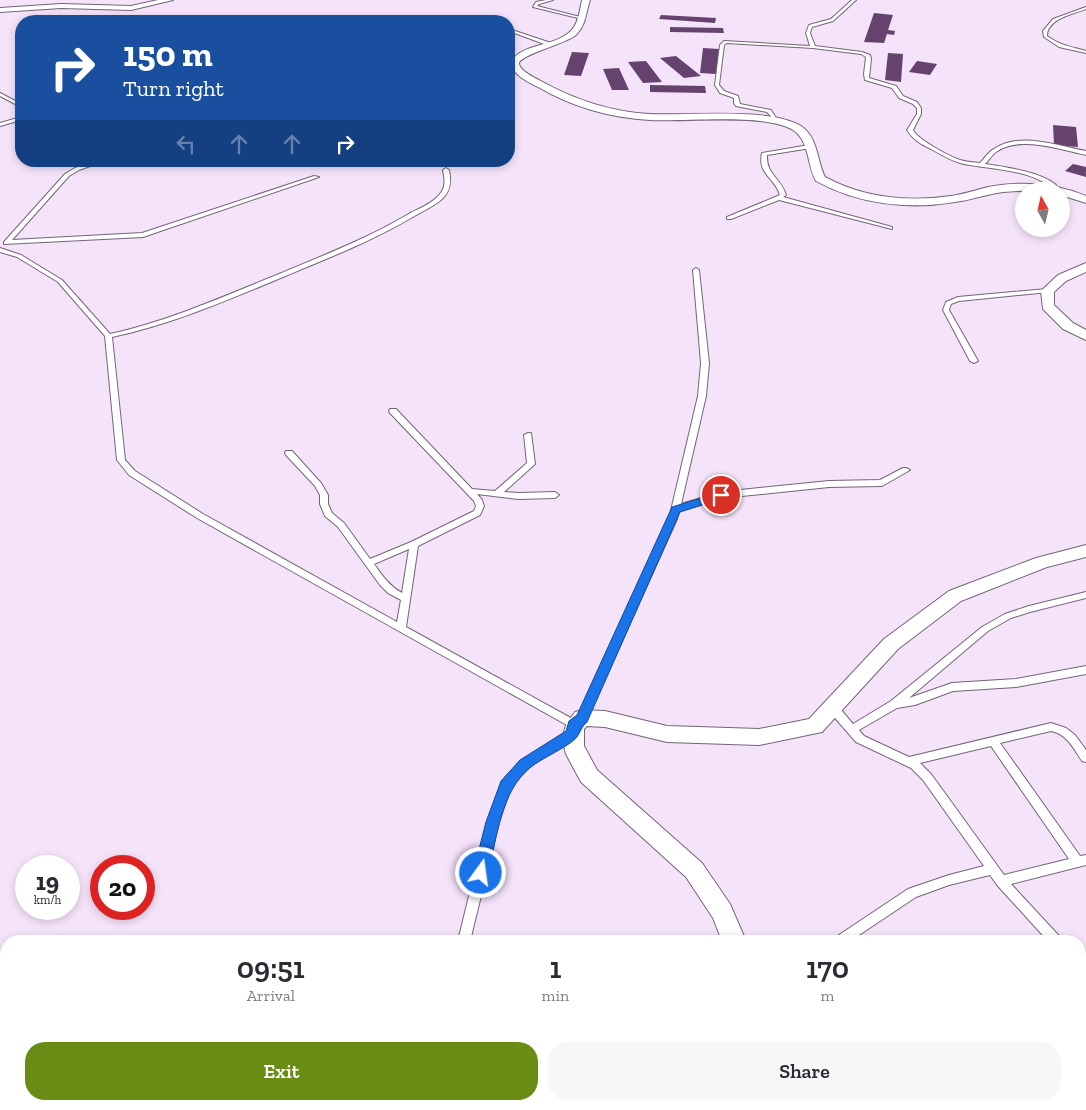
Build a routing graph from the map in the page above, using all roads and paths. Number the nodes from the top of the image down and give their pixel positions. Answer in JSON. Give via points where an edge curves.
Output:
{"nodes":[{"id":1,"x":169,"y":0,"type":"edge"},
{"id":2,"x":551,"y":0,"type":"edge"},
{"id":3,"x":586,"y":0,"type":"edge"},
{"id":4,"x":854,"y":0,"type":"edge"},
{"id":5,"x":140,"y":3,"type":"edge"},
{"id":6,"x":1086,"y":8,"type":"edge"},
{"id":7,"x":0,"y":10,"type":"edge"},
{"id":8,"x":582,"y":18,"type":"junction"},
{"id":9,"x":515,"y":32,"type":"edge"},
{"id":10,"x":549,"y":44,"type":"junction"},
{"id":11,"x":813,"y":47,"type":"junction"},
{"id":12,"x":1086,"y":52,"type":"edge"},
{"id":13,"x":0,"y":94,"type":"edge"},
{"id":14,"x":15,"y":103,"type":"edge"},
{"id":15,"x":15,"y":120,"type":"edge"},
{"id":16,"x":776,"y":121,"type":"junction"},
{"id":17,"x":0,"y":125,"type":"edge"},
{"id":18,"x":809,"y":147,"type":"junction"},
{"id":19,"x":1086,"y":153,"type":"edge"},
{"id":20,"x":982,"y":164,"type":"junction"},
{"id":21,"x":83,"y":167,"type":"edge"},
{"id":22,"x":446,"y":170,"type":"dead end"},
{"id":23,"x":316,"y":177,"type":"dead end"},
{"id":24,"x":1048,"y":182,"type":"edge"},
{"id":25,"x":1015,"y":188,"type":"edge"},
{"id":26,"x":1070,"y":195,"type":"edge"},
{"id":27,"x":779,"y":198,"type":"junction"},
{"id":28,"x":1086,"y":200,"type":"edge"},
{"id":29,"x":729,"y":218,"type":"dead end"},
{"id":30,"x":890,"y":228,"type":"dead end"},
{"id":31,"x":8,"y":242,"type":"junction"},
{"id":32,"x":0,"y":249,"type":"edge"},
{"id":33,"x":1086,"y":267,"type":"edge"},
{"id":34,"x":696,"y":270,"type":"dead end"},
{"id":35,"x":1047,"y":291,"type":"junction"},
{"id":36,"x":108,"y":336,"type":"junction"},
{"id":37,"x":1086,"y":336,"type":"edge"},
{"id":38,"x":974,"y":361,"type":"dead end"},
{"id":39,"x":393,"y":411,"type":"dead end"},
{"id":40,"x":528,"y":435,"type":"dead end"},
{"id":41,"x":288,"y":453,"type":"dead end"},
{"id":42,"x":906,"y":470,"type":"dead end"},
{"id":43,"x":469,"y":491,"type":"junction"},
{"id":44,"x":497,"y":494,"type":"junction"},
{"id":45,"x":555,"y":495,"type":"dead end"},
{"id":46,"x":675,"y":510,"type":"junction"},
{"id":47,"x":414,"y":544,"type":"junction"},
{"id":48,"x":1086,"y":551,"type":"edge"},
{"id":49,"x":368,"y":563,"type":"junction"},
{"id":50,"x":1086,"y":595,"type":"edge"},
{"id":51,"x":406,"y":599,"type":"junction"},
{"id":52,"x":401,"y":629,"type":"junction"},
{"id":53,"x":1086,"y":670,"type":"edge"},
{"id":54,"x":895,"y":704,"type":"junction"},
{"id":55,"x":832,"y":707,"type":"junction"},
{"id":56,"x":576,"y":726,"type":"junction"},
{"id":57,"x":852,"y":729,"type":"junction"},
{"id":58,"x":994,"y":740,"type":"junction"},
{"id":59,"x":1086,"y":758,"type":"edge"},
{"id":60,"x":907,"y":762,"type":"junction"},
{"id":61,"x":1081,"y":861,"type":"edge"},
{"id":62,"x":993,"y":869,"type":"junction"},
{"id":63,"x":1001,"y":881,"type":"junction"},
{"id":64,"x":465,"y":935,"type":"edge"},
{"id":65,"x":735,"y":935,"type":"edge"},
{"id":66,"x":849,"y":935,"type":"edge"},
{"id":67,"x":1050,"y":935,"type":"edge"}],
"edges":[{"from":1,"to":5,"type":"street"},
{"from":2,"to":8,"type":"lane","via":[[537,3],[535,7]]},
{"from":3,"to":8,"type":"street"},
{"from":4,"to":11,"type":"lane","via":[[832,20],[810,26],[808,33]]},
{"from":5,"to":7,"type":"street","via":[[115,8],[61,6]]},
{"from":6,"to":12,"type":"lane","via":[[1054,20],[1045,31],[1051,41]]},
{"from":8,"to":10,"type":"street","via":[[571,35]]},
{"from":9,"to":10,"type":"lane"},
{"from":10,"to":16,"type":"street","via":[[517,58],[516,68],[528,78],[569,99],[618,114]]},
{"from":11,"to":16,"type":"lane","via":[[732,42],[722,45],[717,85],[720,90],[736,97],[738,105],[769,111]]},
{"from":11,"to":20,"type":"lane","via":[[853,50],[868,56],[867,79],[894,87],[919,108],[910,130],[913,136],[959,161]]},
{"from":13,"to":14,"type":"lane"},
{"from":15,"to":17,"type":"lane"},
{"from":16,"to":18,"type":"street","via":[[800,131],[806,136]]},
{"from":18,"to":25,"type":"street","via":[[820,179],[849,193],[876,199],[948,200]]},
{"from":18,"to":27,"type":"lane","via":[[764,154],[766,171],[782,190],[783,195]]},
{"from":19,"to":20,"type":"lane","via":[[1034,142],[1015,142],[996,149]]},
{"from":20,"to":24,"type":"lane"},
{"from":21,"to":31,"type":"lane","via":[[66,175]]},
{"from":22,"to":36,"type":"lane","via":[[449,181],[440,198],[375,235],[222,300]]},
{"from":23,"to":31,"type":"lane","via":[[150,234]]},
{"from":26,"to":28,"type":"street"},
{"from":27,"to":29,"type":"lane"},
{"from":27,"to":30,"type":"lane"},
{"from":31,"to":32,"type":"lane"},
{"from":32,"to":36,"type":"lane","via":[[19,256],[60,281]]},
{"from":33,"to":35,"type":"street","via":[[1062,278]]},
{"from":34,"to":46,"type":"lane","via":[[705,362],[702,396]]},
{"from":35,"to":37,"type":"street","via":[[1048,306],[1068,326]]},
{"from":35,"to":38,"type":"lane","via":[[958,299],[948,303],[946,310]]},
{"from":36,"to":52,"type":"lane","via":[[121,460],[132,474]]},
{"from":39,"to":43,"type":"lane"},
{"from":40,"to":44,"type":"lane","via":[[531,464]]},
{"from":41,"to":49,"type":"lane","via":[[318,485],[328,514],[341,525]]},
{"from":42,"to":46,"type":"lane","via":[[882,482],[721,495]]},
{"from":43,"to":44,"type":"lane"},
{"from":43,"to":47,"type":"lane","via":[[480,506],[477,513]]},
{"from":44,"to":45,"type":"lane"},
{"from":46,"to":56,"type":"lane"},
{"from":47,"to":49,"type":"lane"},
{"from":47,"to":51,"type":"lane"},
{"from":48,"to":55,"type":"street","via":[[1042,562],[955,596],[891,644]]},
{"from":49,"to":51,"type":"lane","via":[[391,591]]},
{"from":50,"to":54,"type":"lane","via":[[1008,616]]},
{"from":51,"to":52,"type":"lane"},
{"from":52,"to":56,"type":"lane"},
{"from":53,"to":54,"type":"lane","via":[[1016,683],[952,687],[921,699]]},
{"from":54,"to":57,"type":"lane"},
{"from":55,"to":56,"type":"street","via":[[815,726],[759,737],[667,734],[605,719]]},
{"from":55,"to":57,"type":"lane"},
{"from":56,"to":64,"type":"lane","via":[[525,764],[506,785],[493,822]]},
{"from":56,"to":65,"type":"street","via":[[579,757],[589,776],[694,870]]},
{"from":57,"to":60,"type":"lane","via":[[860,739]]},
{"from":58,"to":59,"type":"lane","via":[[1052,727],[1061,728]]},
{"from":58,"to":60,"type":"lane"},
{"from":58,"to":61,"type":"lane"},
{"from":60,"to":62,"type":"lane","via":[[927,777]]},
{"from":61,"to":63,"type":"lane"},
{"from":62,"to":63,"type":"lane"},
{"from":62,"to":66,"type":"lane","via":[[912,893]]},
{"from":63,"to":67,"type":"lane"}]}
